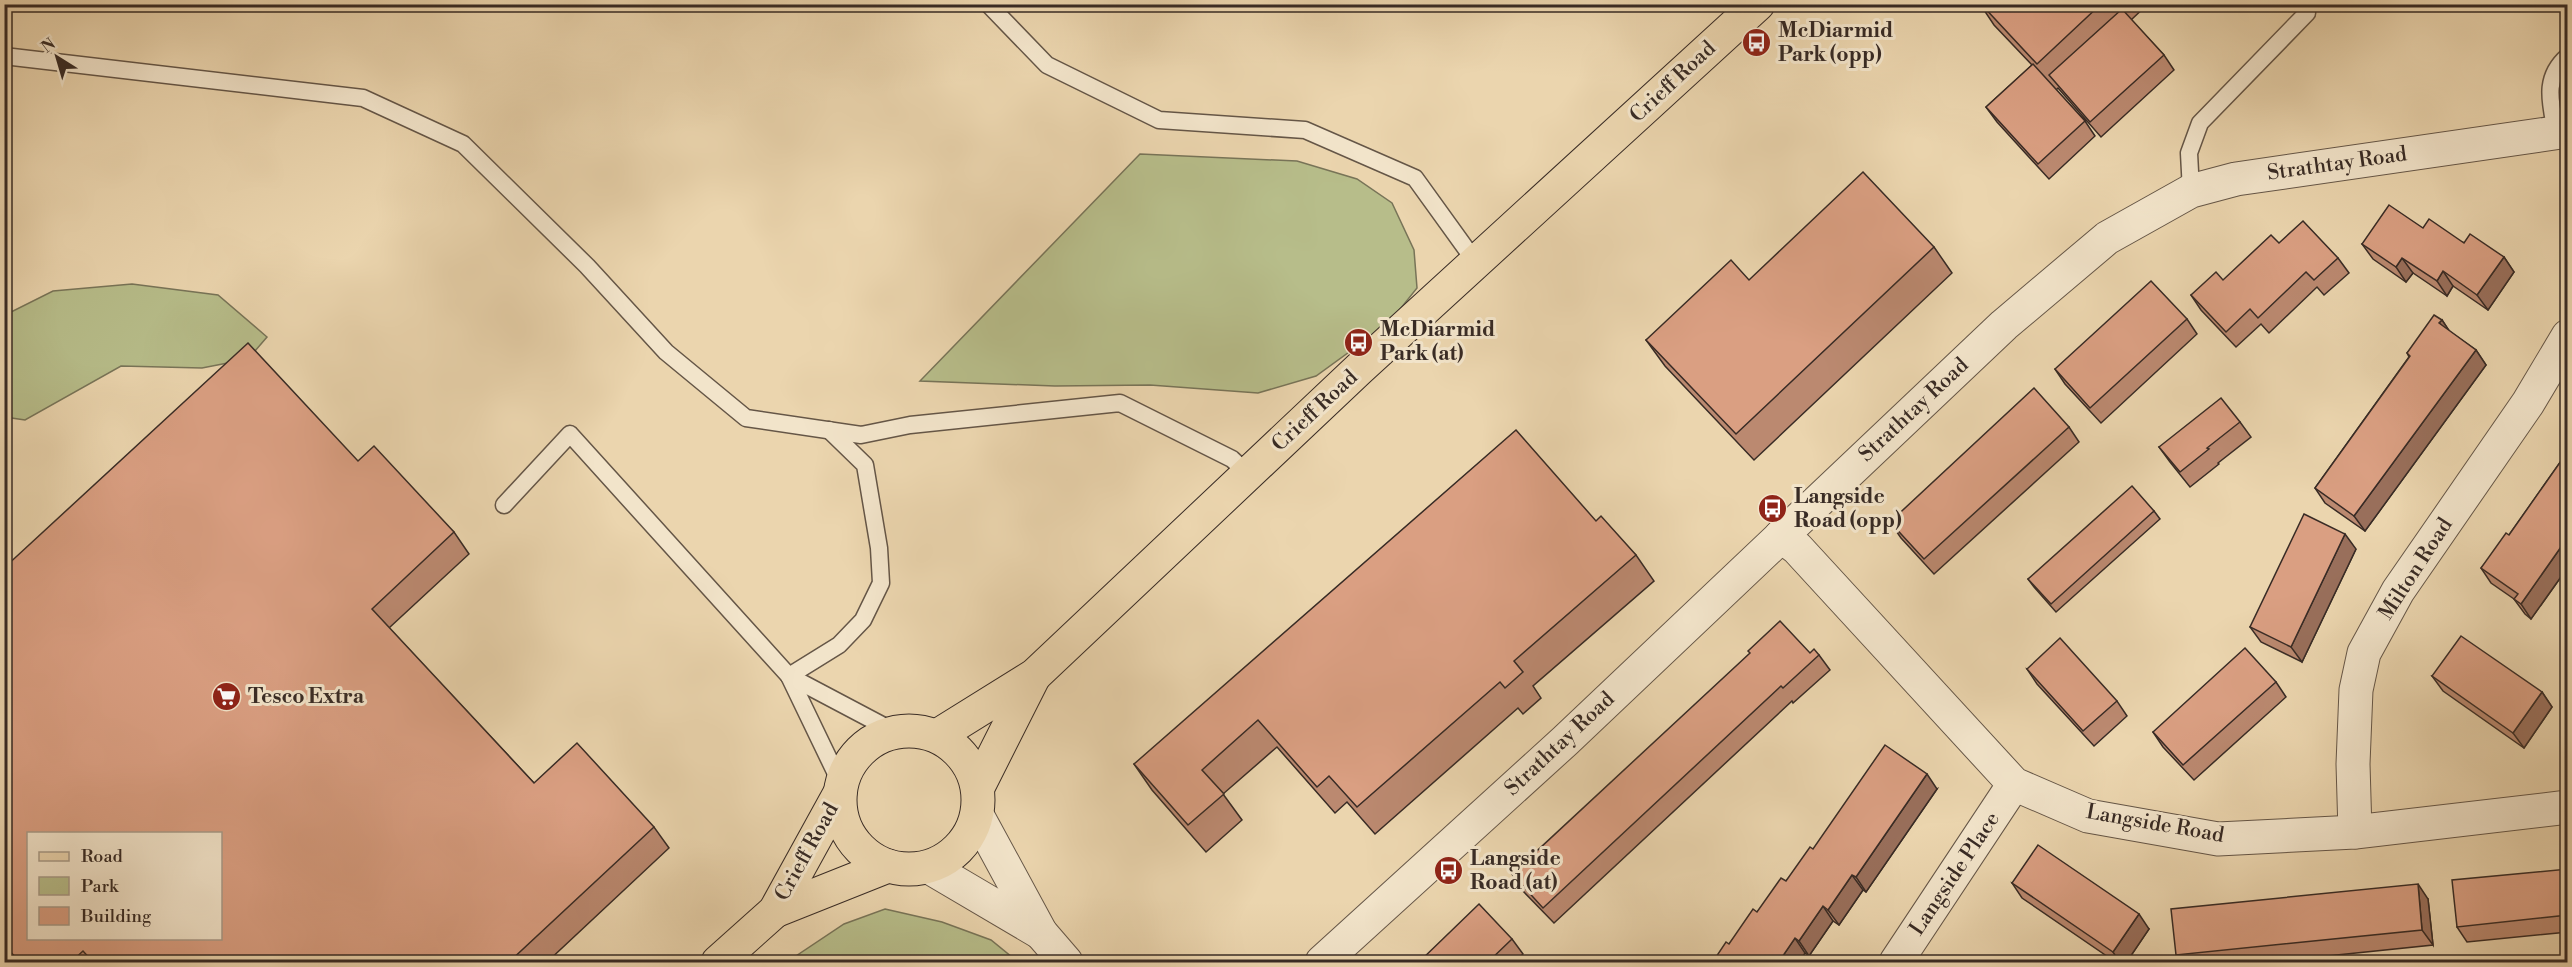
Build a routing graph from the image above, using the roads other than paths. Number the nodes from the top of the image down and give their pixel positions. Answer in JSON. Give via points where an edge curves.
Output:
{"nodes":[{"id":1,"x":988,"y":4,"type":"edge"},
{"id":2,"x":1758,"y":4,"type":"edge"},
{"id":3,"x":2307,"y":13,"type":"dead end"},
{"id":4,"x":4,"y":56,"type":"edge"},
{"id":5,"x":2568,"y":56,"type":"edge"},
{"id":6,"x":2562,"y":132,"type":"edge"},
{"id":7,"x":2191,"y":191,"type":"junction"},
{"id":8,"x":1477,"y":264,"type":"junction"},
{"id":9,"x":2568,"y":336,"type":"edge"},
{"id":10,"x":829,"y":430,"type":"junction"},
{"id":11,"x":1248,"y":474,"type":"junction"},
{"id":12,"x":504,"y":505,"type":"dead end"},
{"id":13,"x":1781,"y":536,"type":"junction"},
{"id":14,"x":1035,"y":675,"type":"junction"},
{"id":15,"x":789,"y":676,"type":"junction"},
{"id":16,"x":895,"y":732,"type":"junction"},
{"id":17,"x":937,"y":736,"type":"junction"},
{"id":18,"x":2014,"y":784,"type":"junction"},
{"id":19,"x":841,"y":789,"type":"junction"},
{"id":20,"x":977,"y":801,"type":"junction"},
{"id":21,"x":2568,"y":807,"type":"edge"},
{"id":22,"x":2355,"y":832,"type":"junction"},
{"id":23,"x":888,"y":866,"type":"junction"},
{"id":24,"x":929,"y":867,"type":"junction"},
{"id":25,"x":774,"y":911,"type":"junction"},
{"id":26,"x":1041,"y":933,"type":"junction"},
{"id":27,"x":718,"y":963,"type":"edge"},
{"id":28,"x":1066,"y":963,"type":"edge"},
{"id":29,"x":1323,"y":963,"type":"edge"},
{"id":30,"x":1896,"y":963,"type":"edge"}],
"edges":[{"from":1,"to":8,"type":"lane","via":[[1047,65],[1159,120],[1305,130],[1415,178]]},
{"from":2,"to":8,"type":"main road","name":"Crieff Road"},
{"from":3,"to":7,"type":"lane","via":[[2200,123],[2189,153]]},
{"from":4,"to":10,"type":"lane","via":[[363,98],[463,144],[587,266],[666,352],[746,418]]},
{"from":5,"to":6,"type":"lane","via":[[2560,63],[2548,90]]},
{"from":6,"to":7,"type":"street","name":"Strathtay Road","via":[[2236,179]]},
{"from":7,"to":13,"type":"street","name":"Strathtay Road","via":[[2107,238],[2004,325]]},
{"from":8,"to":11,"type":"main road","name":"Crieff Road"},
{"from":9,"to":22,"type":"street","name":"Milton Road","via":[[2528,403],[2398,591],[2364,653],[2356,690]]},
{"from":10,"to":11,"type":"lane","via":[[861,435],[910,425],[1120,403],[1232,459]]},
{"from":10,"to":15,"type":"lane","via":[[866,465],[881,583],[863,620],[839,645]]},
{"from":11,"to":14,"type":"main road","name":"Crieff Road"},
{"from":12,"to":15,"type":"lane","via":[[570,434]]},
{"from":13,"to":18,"type":"street","name":"Langside Road","via":[[1797,548]]},
{"from":13,"to":29,"type":"street","name":"Strathtay Road"},
{"from":14,"to":17,"type":"main road","name":"Crieff Road"},
{"from":14,"to":20,"type":"main road","name":"Crieff Road"},
{"from":15,"to":16,"type":"lane"},
{"from":15,"to":19,"type":"lane"},
{"from":16,"to":17,"type":"main road","via":[[914,730]]},
{"from":16,"to":19,"type":"main road","via":[[875,740],[857,754]]},
{"from":17,"to":20,"type":"main road","via":[[956,748],[970,767]]},
{"from":18,"to":22,"type":"street","name":"Langside Road","via":[[2088,816],[2218,839]]},
{"from":18,"to":30,"type":"street","name":"Langside Place"},
{"from":19,"to":23,"type":"main road","via":[[844,826],[851,839],[862,851]]},
{"from":19,"to":25,"type":"main road","name":"Crieff Road"},
{"from":20,"to":24,"type":"main road","via":[[969,835],[956,852]]},
{"from":20,"to":26,"type":"street"},
{"from":21,"to":22,"type":"street","name":"Langside Road"},
{"from":23,"to":24,"type":"main road","via":[[908,870]]},
{"from":23,"to":25,"type":"main road","name":"Crieff Road"},
{"from":24,"to":26,"type":"street"},
{"from":25,"to":27,"type":"main road","name":"Crieff Road"},
{"from":26,"to":28,"type":"street"}]}
